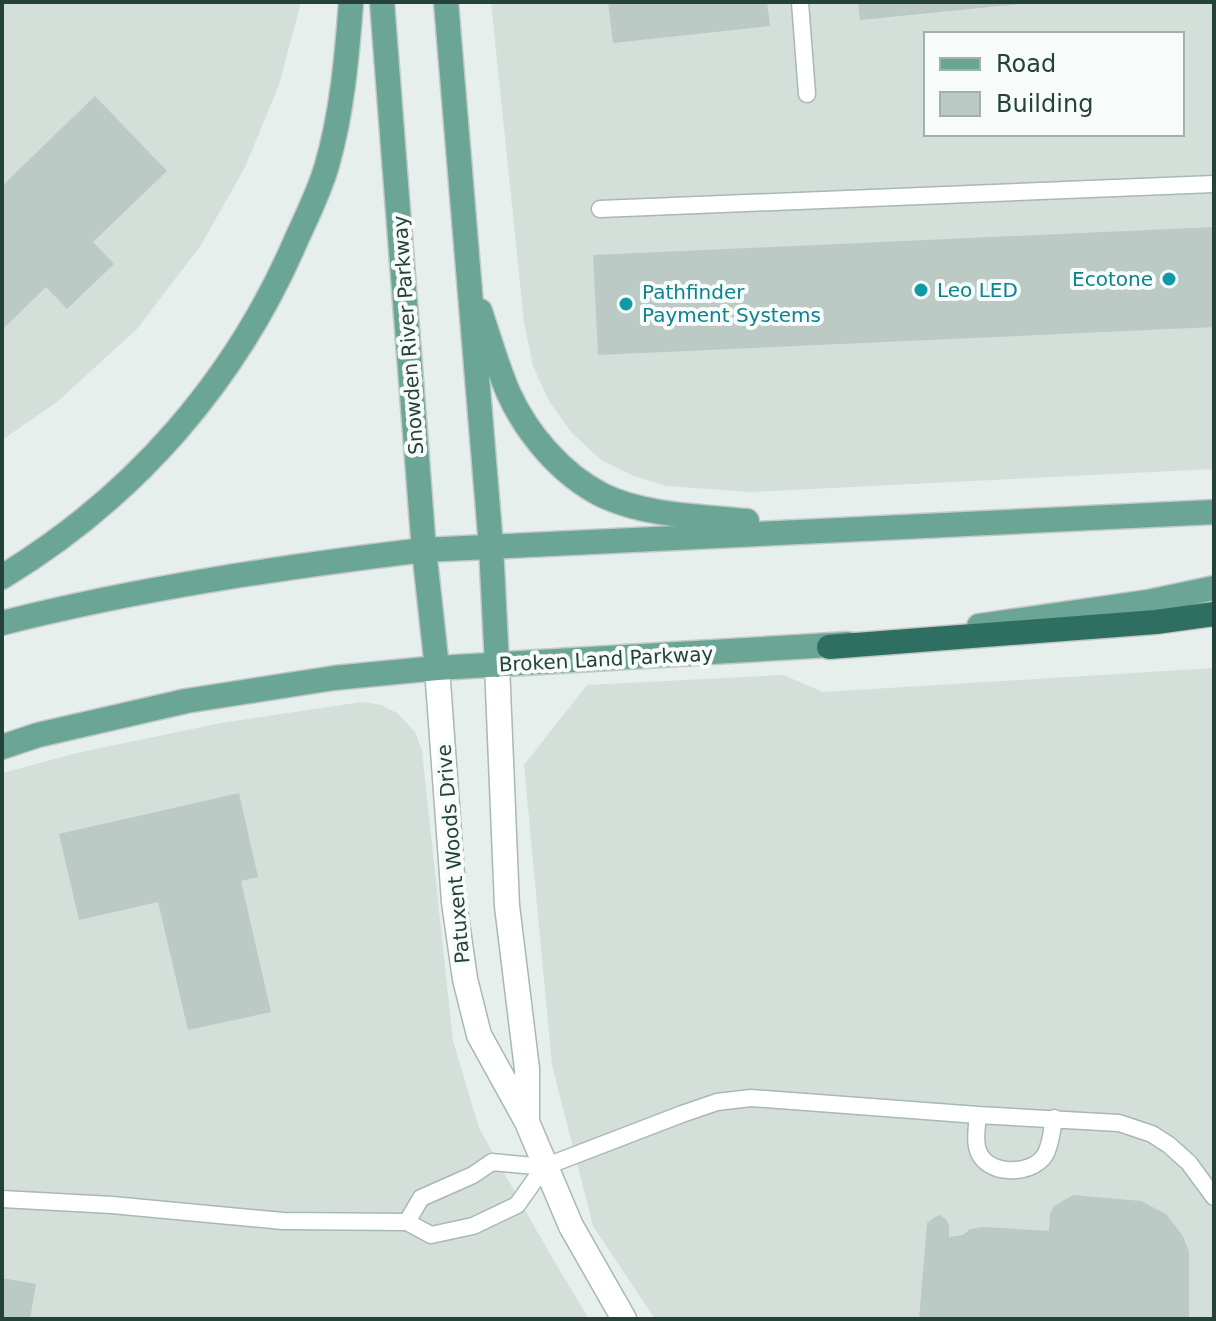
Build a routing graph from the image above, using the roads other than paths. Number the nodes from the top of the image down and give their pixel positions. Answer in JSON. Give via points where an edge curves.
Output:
{"nodes":[{"id":1,"x":351,"y":2,"type":"edge"},
{"id":2,"x":382,"y":2,"type":"edge"},
{"id":3,"x":446,"y":2,"type":"edge"},
{"id":4,"x":800,"y":2,"type":"edge"},
{"id":5,"x":807,"y":94,"type":"dead end"},
{"id":6,"x":1214,"y":184,"type":"edge"},
{"id":7,"x":600,"y":209,"type":"dead end"},
{"id":8,"x":468,"y":275,"type":"junction"},
{"id":9,"x":1214,"y":512,"type":"edge"},
{"id":10,"x":821,"y":529,"type":"junction"},
{"id":11,"x":491,"y":546,"type":"junction"},
{"id":12,"x":424,"y":550,"type":"junction"},
{"id":13,"x":2,"y":577,"type":"edge"},
{"id":14,"x":1214,"y":588,"type":"edge"},
{"id":15,"x":1214,"y":614,"type":"edge"},
{"id":16,"x":2,"y":623,"type":"edge"},
{"id":17,"x":829,"y":647,"type":"junction"},
{"id":18,"x":497,"y":665,"type":"junction"},
{"id":19,"x":437,"y":668,"type":"junction"},
{"id":20,"x":2,"y":747,"type":"edge"},
{"id":21,"x":978,"y":1115,"type":"junction"},
{"id":22,"x":1054,"y":1118,"type":"junction"},
{"id":23,"x":527,"y":1122,"type":"junction"},
{"id":24,"x":544,"y":1167,"type":"junction"},
{"id":25,"x":1214,"y":1197,"type":"edge"},
{"id":26,"x":2,"y":1199,"type":"edge"},
{"id":27,"x":407,"y":1222,"type":"junction"},
{"id":28,"x":624,"y":1319,"type":"edge"}],
"edges":[{"from":1,"to":13,"type":"main road","via":[[327,165],[279,281],[245,341],[161,451],[105,504]]},
{"from":2,"to":12,"type":"main road","name":"Snowden River Parkway"},
{"from":3,"to":8,"type":"main road"},
{"from":4,"to":5,"type":"lane"},
{"from":6,"to":7,"type":"lane"},
{"from":8,"to":10,"type":"main road","via":[[508,392],[542,447],[571,473],[602,494],[633,505]]},
{"from":8,"to":11,"type":"main road"},
{"from":9,"to":10,"type":"main road"},
{"from":10,"to":11,"type":"main road"},
{"from":11,"to":12,"type":"main road"},
{"from":11,"to":18,"type":"main road"},
{"from":12,"to":16,"type":"main road","via":[[170,587]]},
{"from":12,"to":19,"type":"main road","name":"Snowden River Parkway"},
{"from":14,"to":17,"type":"main road","name":"Broken Land Parkway"},
{"from":15,"to":17,"type":"highway"},
{"from":17,"to":18,"type":"main road","name":"Broken Land Parkway"},
{"from":18,"to":19,"type":"main road","name":"Broken Land Parkway"},
{"from":18,"to":23,"type":"street","name":"Patuxent Woods Drive","via":[[507,906],[527,1069]]},
{"from":19,"to":20,"type":"main road","name":"Broken Land Parkway","via":[[186,701]]},
{"from":19,"to":23,"type":"street","name":"Patuxent Woods Drive","via":[[454,902],[465,979],[479,1035]]},
{"from":21,"to":22,"type":"lane"},
{"from":21,"to":22,"type":"lane","via":[[977,1150],[995,1166],[1015,1171],[1027,1170],[1044,1157]]},
{"from":21,"to":24,"type":"lane","via":[[751,1098],[717,1102]]},
{"from":22,"to":25,"type":"lane","via":[[1119,1123],[1152,1134],[1189,1163]]},
{"from":23,"to":24,"type":"street","name":"Patuxent Woods Drive"},
{"from":24,"to":27,"type":"lane","via":[[492,1162],[421,1198]]},
{"from":24,"to":27,"type":"lane","via":[[517,1205],[473,1226],[431,1235]]},
{"from":24,"to":28,"type":"street","name":"Patuxent Woods Drive"},
{"from":26,"to":27,"type":"lane","via":[[283,1221]]}]}
